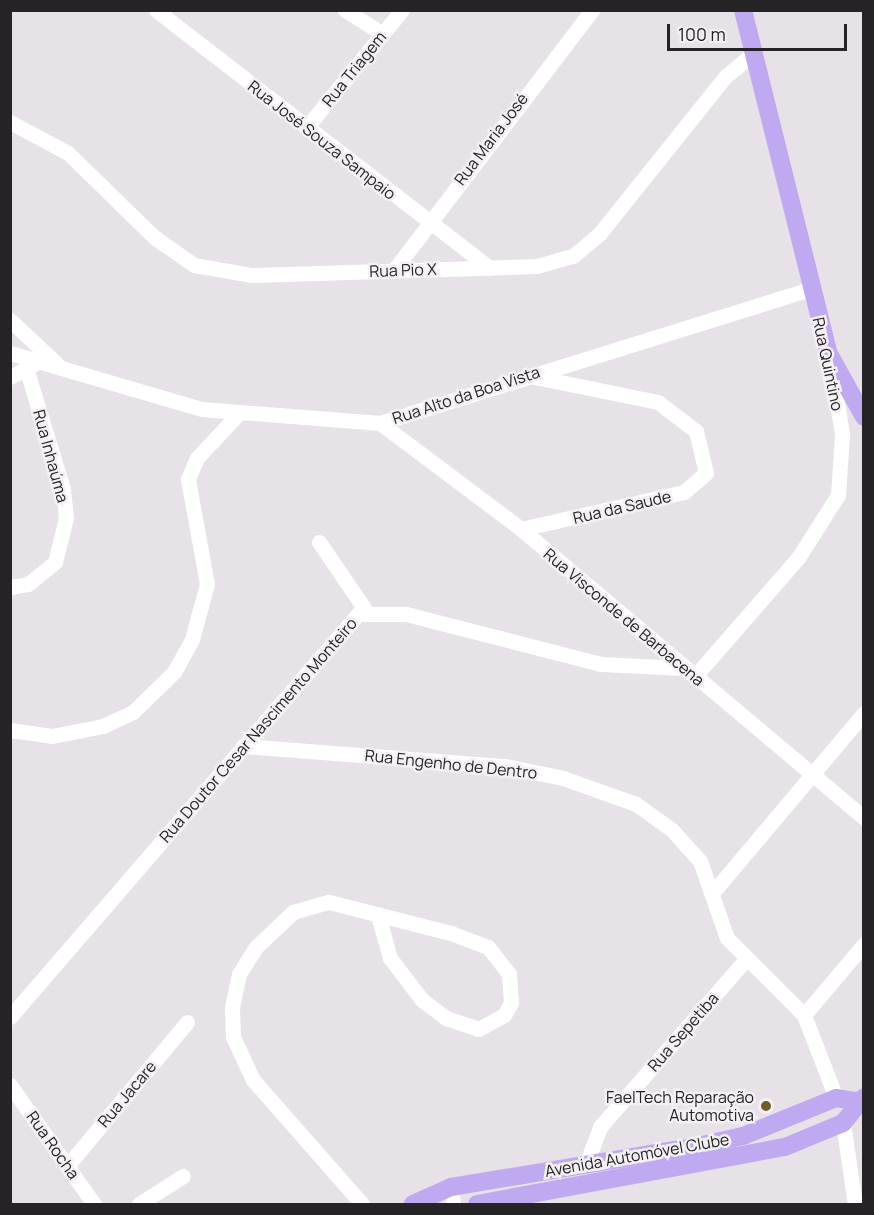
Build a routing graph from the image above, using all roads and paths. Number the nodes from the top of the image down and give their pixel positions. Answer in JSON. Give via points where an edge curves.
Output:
{"nodes":[{"id":1,"x":156,"y":10,"type":"edge"},
{"id":2,"x":345,"y":10,"type":"edge"},
{"id":3,"x":402,"y":10,"type":"edge"},
{"id":4,"x":592,"y":10,"type":"edge"},
{"id":5,"x":743,"y":10,"type":"edge"},
{"id":6,"x":383,"y":34,"type":"junction"},
{"id":7,"x":753,"y":53,"type":"junction"},
{"id":8,"x":10,"y":122,"type":"edge"},
{"id":9,"x":306,"y":128,"type":"junction"},
{"id":10,"x":429,"y":222,"type":"junction"},
{"id":11,"x":489,"y":267,"type":"junction"},
{"id":12,"x":394,"y":270,"type":"junction"},
{"id":13,"x":811,"y":289,"type":"junction"},
{"id":14,"x":10,"y":320,"type":"edge"},
{"id":15,"x":10,"y":353,"type":"edge"},
{"id":16,"x":829,"y":354,"type":"junction"},
{"id":17,"x":40,"y":360,"type":"junction"},
{"id":18,"x":57,"y":364,"type":"junction"},
{"id":19,"x":26,"y":368,"type":"junction"},
{"id":20,"x":526,"y":375,"type":"junction"},
{"id":21,"x":10,"y":377,"type":"edge"},
{"id":22,"x":238,"y":414,"type":"junction"},
{"id":23,"x":864,"y":417,"type":"edge"},
{"id":24,"x":380,"y":423,"type":"junction"},
{"id":25,"x":521,"y":529,"type":"junction"},
{"id":26,"x":319,"y":542,"type":"dead end"},
{"id":27,"x":10,"y":587,"type":"edge"},
{"id":28,"x":366,"y":611,"type":"junction"},
{"id":29,"x":690,"y":672,"type":"junction"},
{"id":30,"x":864,"y":713,"type":"edge"},
{"id":31,"x":10,"y":730,"type":"edge"},
{"id":32,"x":243,"y":746,"type":"junction"},
{"id":33,"x":812,"y":774,"type":"junction"},
{"id":34,"x":864,"y":818,"type":"edge"},
{"id":35,"x":714,"y":891,"type":"junction"},
{"id":36,"x":378,"y":915,"type":"junction"},
{"id":37,"x":864,"y":944,"type":"edge"},
{"id":38,"x":745,"y":960,"type":"junction"},
{"id":39,"x":804,"y":1015,"type":"junction"},
{"id":40,"x":10,"y":1017,"type":"edge"},
{"id":41,"x":187,"y":1022,"type":"dead end"},
{"id":42,"x":10,"y":1085,"type":"edge"},
{"id":43,"x":836,"y":1098,"type":"junction"},
{"id":44,"x":860,"y":1099,"type":"edge"},
{"id":45,"x":843,"y":1123,"type":"junction"},
{"id":46,"x":693,"y":1147,"type":"junction"},
{"id":47,"x":586,"y":1164,"type":"junction"},
{"id":48,"x":68,"y":1165,"type":"junction"},
{"id":49,"x":696,"y":1167,"type":"junction"},
{"id":50,"x":183,"y":1176,"type":"dead end"},
{"id":51,"x":574,"y":1188,"type":"junction"},
{"id":52,"x":452,"y":1196,"type":"edge"},
{"id":53,"x":94,"y":1204,"type":"edge"},
{"id":54,"x":139,"y":1204,"type":"edge"},
{"id":55,"x":362,"y":1204,"type":"edge"},
{"id":56,"x":416,"y":1204,"type":"edge"},
{"id":57,"x":477,"y":1204,"type":"edge"},
{"id":58,"x":855,"y":1204,"type":"edge"}],
"edges":[{"from":1,"to":9,"type":"street","name":"Rua José Souza Sampaio"},
{"from":2,"to":6,"type":"street"},
{"from":3,"to":6,"type":"street","name":"Rua Triagem"},
{"from":4,"to":10,"type":"street","name":"Rua Maria José"},
{"from":5,"to":7,"type":"main road","name":"Rua Quintino"},
{"from":6,"to":9,"type":"street","name":"Rua Triagem"},
{"from":7,"to":11,"type":"street","name":"Rua Pio X","via":[[726,76],[587,246],[556,262]]},
{"from":7,"to":13,"type":"main road","name":"Rua Quintino"},
{"from":8,"to":12,"type":"street","name":"Rua Pio X","via":[[68,153],[154,237],[194,265],[252,275]]},
{"from":9,"to":10,"type":"street","name":"Rua José Souza Sampaio"},
{"from":10,"to":11,"type":"street","name":"Rua José Souza Sampaio"},
{"from":10,"to":12,"type":"street","name":"Rua Maria José"},
{"from":11,"to":12,"type":"street","name":"Rua Pio X"},
{"from":13,"to":16,"type":"main road","name":"Rua Quintino"},
{"from":13,"to":20,"type":"street","name":"Rua Alto da Boa Vista"},
{"from":14,"to":18,"type":"street"},
{"from":15,"to":17,"type":"street","name":"Rua Alto da Boa Vista"},
{"from":16,"to":23,"type":"main road"},
{"from":16,"to":29,"type":"street","name":"Rua Quintino","via":[[842,434],[838,495],[798,558]]},
{"from":17,"to":18,"type":"street","name":"Rua Alto da Boa Vista"},
{"from":17,"to":19,"type":"street"},
{"from":18,"to":22,"type":"street","name":"Rua Alto da Boa Vista","via":[[138,392]]},
{"from":19,"to":21,"type":"street"},
{"from":19,"to":27,"type":"street","name":"Rua Inhaúma","via":[[63,489],[66,518],[55,562],[28,584]]},
{"from":20,"to":24,"type":"street","name":"Rua Alto da Boa Vista"},
{"from":20,"to":25,"type":"street","name":"Rua da Saude","via":[[658,402],[696,431],[706,460],[698,484],[684,492]]},
{"from":22,"to":24,"type":"street","name":"Rua Alto da Boa Vista"},
{"from":22,"to":31,"type":"street","via":[[197,458],[188,479],[207,584],[192,639],[174,672],[133,711],[103,726],[51,736]]},
{"from":24,"to":25,"type":"street","name":"Rua Visconde de Barbacena"},
{"from":25,"to":29,"type":"street","name":"Rua Visconde de Barbacena"},
{"from":26,"to":28,"type":"street"},
{"from":28,"to":29,"type":"street","name":"Rua Doutor Cesar Nascimento Monteiro","via":[[406,614],[601,664]]},
{"from":28,"to":32,"type":"street","name":"Rua Doutor Cesar Nascimento Monteiro","via":[[342,628]]},
{"from":29,"to":33,"type":"street","name":"Rua Visconde de Barbacena"},
{"from":30,"to":33,"type":"street"},
{"from":32,"to":35,"type":"street","name":"Rua Engenho de Dentro","via":[[496,765],[594,787],[636,804],[672,830],[700,861]]},
{"from":32,"to":40,"type":"street","name":"Rua Doutor Cesar Nascimento Monteiro"},
{"from":33,"to":34,"type":"street","name":"Rua Visconde de Barbacena"},
{"from":33,"to":35,"type":"street"},
{"from":35,"to":38,"type":"street","name":"Rua Engenho de Dentro","via":[[720,923]]},
{"from":36,"to":36,"type":"street","via":[[488,947],[509,974],[511,1003],[504,1015],[479,1029],[446,1018],[422,1000],[390,958]]},
{"from":36,"to":55,"type":"street","via":[[330,902],[292,912],[256,947],[239,974],[232,1007],[233,1037],[253,1080]]},
{"from":37,"to":39,"type":"street"},
{"from":38,"to":39,"type":"street","name":"Rua Engenho de Dentro"},
{"from":38,"to":47,"type":"street","name":"Rua Sepetiba","via":[[600,1127]]},
{"from":39,"to":43,"type":"street"},
{"from":41,"to":48,"type":"street","name":"Rua Jacare"},
{"from":42,"to":48,"type":"street","name":"Rua Rocha"},
{"from":43,"to":44,"type":"main road"},
{"from":43,"to":46,"type":"main road","name":"Avenida Automóvel Clube","via":[[744,1136]]},
{"from":44,"to":45,"type":"main road"},
{"from":45,"to":49,"type":"main road","name":"Avenida Automóvel Clube","via":[[786,1147]]},
{"from":45,"to":58,"type":"street"},
{"from":46,"to":47,"type":"main road","name":"Avenida Automóvel Clube"},
{"from":46,"to":49,"type":"main road"},
{"from":47,"to":51,"type":"main road"},
{"from":47,"to":52,"type":"main road","name":"Avenida Automóvel Clube"},
{"from":48,"to":53,"type":"street","name":"Rua Rocha"},
{"from":49,"to":51,"type":"main road","name":"Avenida Automóvel Clube"},
{"from":50,"to":54,"type":"street"},
{"from":51,"to":57,"type":"main road","name":"Avenida Automóvel Clube"},
{"from":52,"to":56,"type":"main road","name":"Avenida Automóvel Clube"}]}
